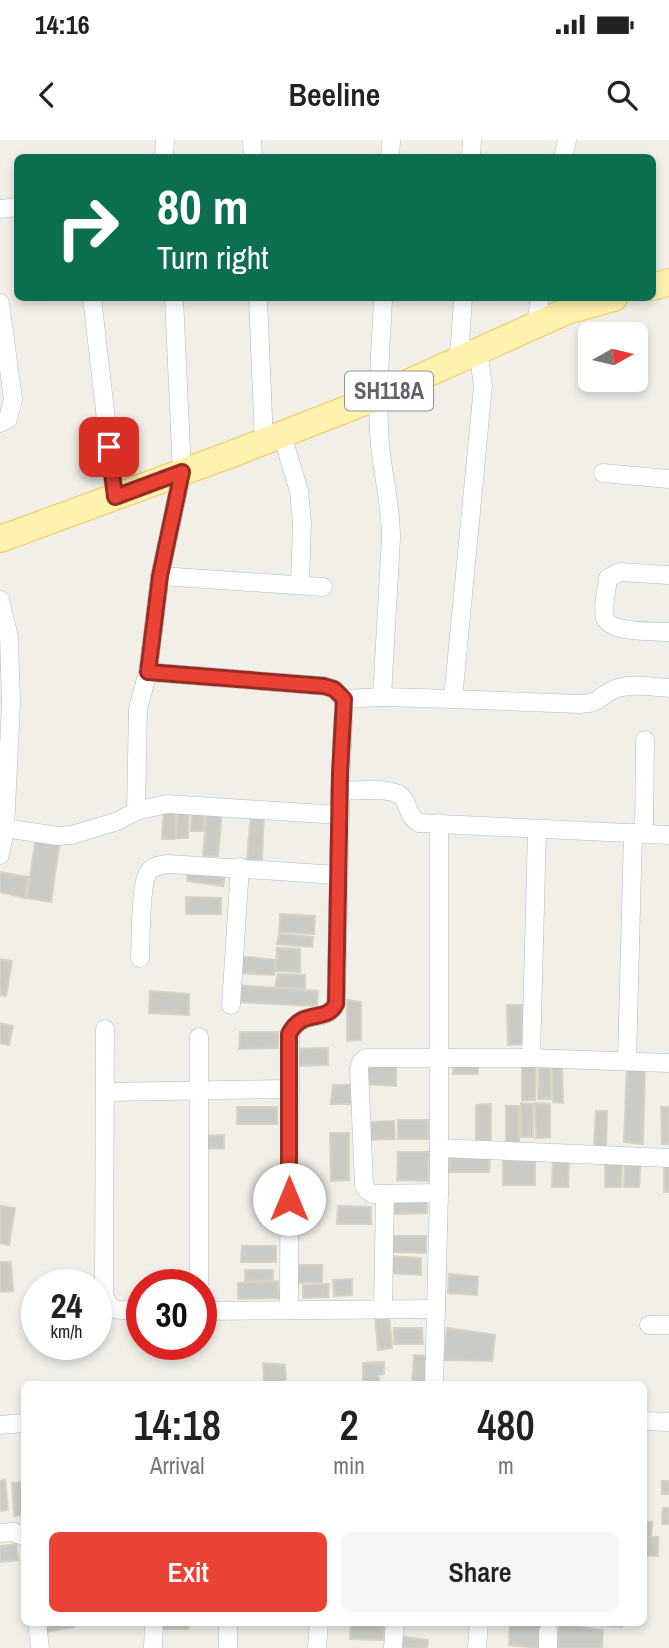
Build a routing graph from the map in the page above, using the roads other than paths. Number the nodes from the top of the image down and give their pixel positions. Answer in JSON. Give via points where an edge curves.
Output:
{"nodes":[{"id":1,"x":92,"y":301,"type":"edge"},
{"id":2,"x":174,"y":301,"type":"edge"},
{"id":3,"x":258,"y":301,"type":"edge"},
{"id":4,"x":383,"y":301,"type":"edge"},
{"id":5,"x":463,"y":301,"type":"edge"},
{"id":6,"x":540,"y":301,"type":"edge"},
{"id":7,"x":603,"y":301,"type":"edge"},
{"id":8,"x":0,"y":303,"type":"edge"},
{"id":9,"x":536,"y":324,"type":"junction"},
{"id":10,"x":468,"y":355,"type":"junction"},
{"id":11,"x":378,"y":397,"type":"junction"},
{"id":12,"x":0,"y":423,"type":"edge"},
{"id":13,"x":273,"y":438,"type":"junction"},
{"id":14,"x":603,"y":473,"type":"dead end"},
{"id":15,"x":172,"y":476,"type":"junction"},
{"id":16,"x":669,"y":479,"type":"edge"},
{"id":17,"x":118,"y":496,"type":"junction"},
{"id":18,"x":0,"y":539,"type":"edge"},
{"id":19,"x":669,"y":575,"type":"edge"},
{"id":20,"x":160,"y":576,"type":"junction"},
{"id":21,"x":300,"y":585,"type":"junction"},
{"id":22,"x":323,"y":587,"type":"dead end"},
{"id":23,"x":0,"y":600,"type":"edge"},
{"id":24,"x":669,"y":632,"type":"edge"},
{"id":25,"x":148,"y":672,"type":"junction"},
{"id":26,"x":669,"y":688,"type":"edge"},
{"id":27,"x":382,"y":696,"type":"junction"},
{"id":28,"x":344,"y":699,"type":"junction"},
{"id":29,"x":453,"y":699,"type":"junction"},
{"id":30,"x":645,"y":740,"type":"dead end"},
{"id":31,"x":340,"y":792,"type":"junction"},
{"id":32,"x":136,"y":811,"type":"junction"},
{"id":33,"x":340,"y":816,"type":"junction"},
{"id":34,"x":439,"y":823,"type":"junction"},
{"id":35,"x":3,"y":828,"type":"edge"},
{"id":36,"x":537,"y":830,"type":"junction"},
{"id":37,"x":638,"y":834,"type":"junction"},
{"id":38,"x":669,"y":835,"type":"edge"},
{"id":39,"x":0,"y":855,"type":"edge"},
{"id":40,"x":240,"y":867,"type":"junction"},
{"id":41,"x":338,"y":875,"type":"junction"},
{"id":42,"x":140,"y":958,"type":"dead end"},
{"id":43,"x":231,"y":1004,"type":"dead end"},
{"id":44,"x":105,"y":1029,"type":"dead end"},
{"id":45,"x":199,"y":1037,"type":"dead end"},
{"id":46,"x":531,"y":1058,"type":"junction"},
{"id":47,"x":438,"y":1059,"type":"junction"},
{"id":48,"x":627,"y":1061,"type":"junction"},
{"id":49,"x":669,"y":1063,"type":"edge"},
{"id":50,"x":290,"y":1089,"type":"junction"},
{"id":51,"x":199,"y":1090,"type":"junction"},
{"id":52,"x":105,"y":1092,"type":"junction"},
{"id":53,"x":439,"y":1148,"type":"junction"},
{"id":54,"x":669,"y":1158,"type":"edge"},
{"id":55,"x":439,"y":1193,"type":"junction"},
{"id":56,"x":385,"y":1194,"type":"junction"},
{"id":57,"x":199,"y":1269,"type":"edge"},
{"id":58,"x":289,"y":1309,"type":"junction"},
{"id":59,"x":383,"y":1309,"type":"junction"},
{"id":60,"x":436,"y":1309,"type":"junction"},
{"id":61,"x":126,"y":1310,"type":"edge"},
{"id":62,"x":217,"y":1311,"type":"edge"},
{"id":63,"x":649,"y":1325,"type":"dead end"},
{"id":64,"x":669,"y":1325,"type":"edge"},
{"id":65,"x":434,"y":1381,"type":"edge"},
{"id":66,"x":647,"y":1421,"type":"edge"},
{"id":67,"x":669,"y":1422,"type":"edge"},
{"id":68,"x":21,"y":1423,"type":"edge"},
{"id":69,"x":0,"y":1425,"type":"edge"},
{"id":70,"x":0,"y":1533,"type":"edge"},
{"id":71,"x":21,"y":1536,"type":"edge"},
{"id":72,"x":37,"y":1626,"type":"edge"},
{"id":73,"x":154,"y":1626,"type":"edge"},
{"id":74,"x":228,"y":1626,"type":"edge"},
{"id":75,"x":319,"y":1626,"type":"edge"},
{"id":76,"x":395,"y":1626,"type":"edge"},
{"id":77,"x":479,"y":1626,"type":"edge"},
{"id":78,"x":40,"y":1648,"type":"edge"},
{"id":79,"x":153,"y":1648,"type":"edge"},
{"id":80,"x":228,"y":1648,"type":"edge"},
{"id":81,"x":317,"y":1648,"type":"edge"},
{"id":82,"x":393,"y":1648,"type":"edge"},
{"id":83,"x":477,"y":1648,"type":"edge"}],
"edges":[{"from":1,"to":17,"type":"street"},
{"from":2,"to":15,"type":"street"},
{"from":3,"to":13,"type":"street"},
{"from":4,"to":11,"type":"street"},
{"from":5,"to":10,"type":"street"},
{"from":6,"to":9,"type":"street"},
{"from":7,"to":9,"type":"main road","number":"SH118A"},
{"from":8,"to":12,"type":"street","via":[[13,399],[8,419]]},
{"from":9,"to":10,"type":"main road","number":"SH118A"},
{"from":10,"to":11,"type":"main road","number":"SH118A"},
{"from":10,"to":29,"type":"street","via":[[483,386]]},
{"from":11,"to":13,"type":"main road","number":"SH118A"},
{"from":11,"to":27,"type":"street","via":[[391,519]]},
{"from":13,"to":15,"type":"main road","number":"SH118A"},
{"from":13,"to":21,"type":"street","via":[[299,491]]},
{"from":14,"to":16,"type":"street"},
{"from":15,"to":17,"type":"main road","number":"SH118A"},
{"from":15,"to":20,"type":"street"},
{"from":17,"to":18,"type":"main road","number":"SH118A"},
{"from":19,"to":24,"type":"street","via":[[614,574],[608,578],[604,612],[614,628]]},
{"from":20,"to":21,"type":"street"},
{"from":20,"to":25,"type":"street"},
{"from":21,"to":22,"type":"street"},
{"from":23,"to":35,"type":"street","via":[[9,637],[11,704]]},
{"from":25,"to":28,"type":"street","via":[[324,686]]},
{"from":25,"to":32,"type":"street","via":[[138,709]]},
{"from":26,"to":29,"type":"street","via":[[630,687],[611,691],[592,704]]},
{"from":27,"to":28,"type":"street"},
{"from":27,"to":29,"type":"street"},
{"from":28,"to":31,"type":"street"},
{"from":30,"to":37,"type":"street"},
{"from":31,"to":33,"type":"street"},
{"from":31,"to":34,"type":"street","via":[[395,792],[403,797],[411,818],[419,823]]},
{"from":32,"to":33,"type":"street","via":[[167,804]]},
{"from":32,"to":35,"type":"street","via":[[72,835]]},
{"from":33,"to":41,"type":"street"},
{"from":34,"to":36,"type":"street"},
{"from":34,"to":47,"type":"street"},
{"from":35,"to":39,"type":"street"},
{"from":36,"to":37,"type":"street"},
{"from":36,"to":46,"type":"street"},
{"from":37,"to":38,"type":"street"},
{"from":37,"to":48,"type":"street"},
{"from":40,"to":41,"type":"street"},
{"from":40,"to":42,"type":"street","via":[[168,864],[150,869],[144,883]]},
{"from":40,"to":43,"type":"street"},
{"from":41,"to":50,"type":"street","via":[[336,1004],[326,1014],[305,1017],[289,1034]]},
{"from":44,"to":52,"type":"street"},
{"from":45,"to":51,"type":"street"},
{"from":46,"to":47,"type":"street"},
{"from":46,"to":48,"type":"street"},
{"from":47,"to":53,"type":"street"},
{"from":47,"to":56,"type":"street","via":[[366,1058],[361,1062],[364,1185],[373,1194]]},
{"from":48,"to":49,"type":"street"},
{"from":50,"to":51,"type":"street"},
{"from":50,"to":58,"type":"street"},
{"from":51,"to":52,"type":"street"},
{"from":51,"to":57,"type":"street"},
{"from":52,"to":61,"type":"street","via":[[106,1302],[111,1308]]},
{"from":53,"to":54,"type":"street"},
{"from":53,"to":55,"type":"street"},
{"from":55,"to":56,"type":"street"},
{"from":55,"to":60,"type":"street"},
{"from":56,"to":59,"type":"street"},
{"from":58,"to":59,"type":"street"},
{"from":58,"to":62,"type":"street"},
{"from":59,"to":60,"type":"street"},
{"from":60,"to":65,"type":"street"},
{"from":63,"to":64,"type":"street"},
{"from":66,"to":67,"type":"street"},
{"from":68,"to":69,"type":"street"},
{"from":70,"to":71,"type":"street"},
{"from":72,"to":78,"type":"street"},
{"from":73,"to":79,"type":"street"},
{"from":74,"to":80,"type":"street"},
{"from":75,"to":81,"type":"street"},
{"from":76,"to":82,"type":"street"},
{"from":77,"to":83,"type":"street"}]}
